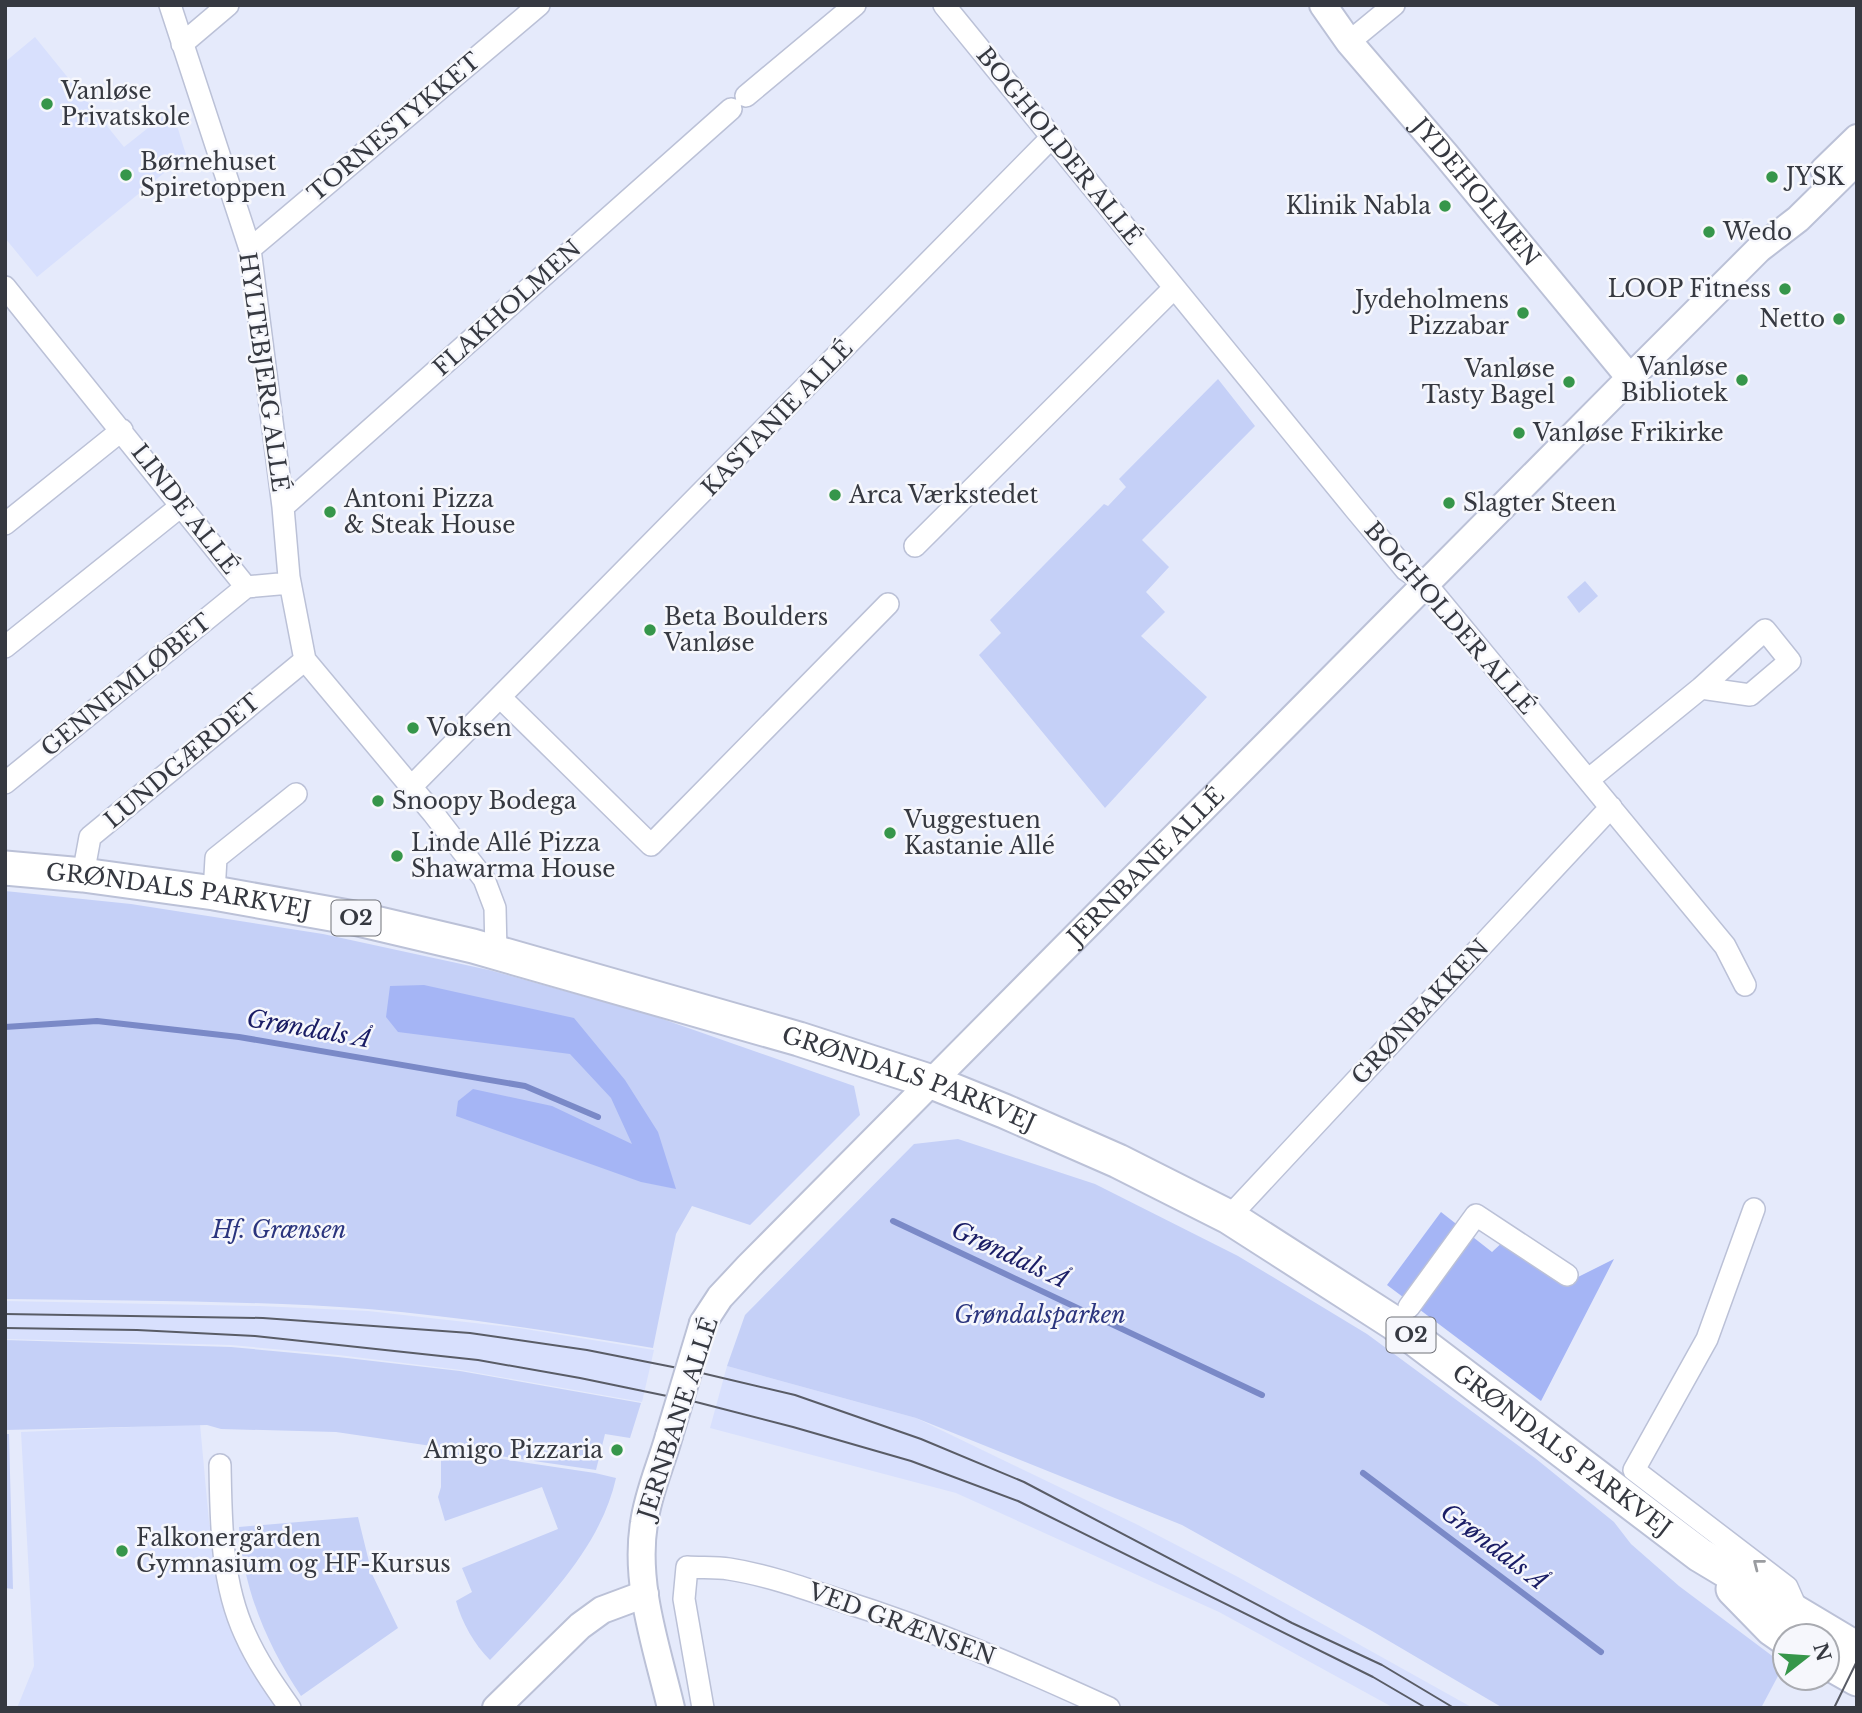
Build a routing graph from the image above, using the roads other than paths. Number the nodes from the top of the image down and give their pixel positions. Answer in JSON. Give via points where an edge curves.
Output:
{"nodes":[{"id":1,"x":170,"y":5,"type":"edge"},
{"id":2,"x":229,"y":5,"type":"edge"},
{"id":3,"x":539,"y":5,"type":"edge"},
{"id":4,"x":855,"y":5,"type":"edge"},
{"id":5,"x":944,"y":5,"type":"edge"},
{"id":6,"x":1323,"y":5,"type":"edge"},
{"id":7,"x":1394,"y":5,"type":"edge"},
{"id":8,"x":1349,"y":42,"type":"junction"},
{"id":9,"x":182,"y":44,"type":"junction"},
{"id":10,"x":1052,"y":137,"type":"junction"},
{"id":11,"x":1857,"y":138,"type":"edge"},
{"id":12,"x":1857,"y":161,"type":"edge"},
{"id":13,"x":250,"y":249,"type":"junction"},
{"id":14,"x":1759,"y":249,"type":"junction"},
{"id":15,"x":5,"y":288,"type":"edge"},
{"id":16,"x":1174,"y":288,"type":"junction"},
{"id":17,"x":1630,"y":378,"type":"junction"},
{"id":18,"x":122,"y":430,"type":"junction"},
{"id":19,"x":181,"y":506,"type":"junction"},
{"id":20,"x":283,"y":507,"type":"junction"},
{"id":21,"x":5,"y":524,"type":"edge"},
{"id":22,"x":915,"y":545,"type":"dead end"},
{"id":23,"x":290,"y":583,"type":"junction"},
{"id":24,"x":1426,"y":584,"type":"junction"},
{"id":25,"x":246,"y":587,"type":"junction"},
{"id":26,"x":888,"y":604,"type":"dead end"},
{"id":27,"x":5,"y":648,"type":"edge"},
{"id":28,"x":305,"y":660,"type":"junction"},
{"id":29,"x":1701,"y":688,"type":"dead end"},
{"id":30,"x":501,"y":698,"type":"junction"},
{"id":31,"x":1588,"y":780,"type":"junction"},
{"id":32,"x":5,"y":783,"type":"edge"},
{"id":33,"x":411,"y":787,"type":"junction"},
{"id":34,"x":296,"y":794,"type":"dead end"},
{"id":35,"x":1611,"y":807,"type":"junction"},
{"id":36,"x":5,"y":868,"type":"edge"},
{"id":37,"x":83,"y":875,"type":"junction"},
{"id":38,"x":214,"y":893,"type":"junction"},
{"id":39,"x":496,"y":952,"type":"junction"},
{"id":40,"x":1745,"y":985,"type":"dead end"},
{"id":41,"x":932,"y":1082,"type":"junction"},
{"id":42,"x":1754,"y":1209,"type":"dead end"},
{"id":43,"x":1229,"y":1217,"type":"junction"},
{"id":44,"x":1567,"y":1275,"type":"dead end"},
{"id":45,"x":1409,"y":1307,"type":"dead end"},
{"id":46,"x":220,"y":1465,"type":"dead end"},
{"id":47,"x":645,"y":1594,"type":"junction"},
{"id":48,"x":1791,"y":1622,"type":"edge"},
{"id":49,"x":1771,"y":1628,"type":"edge"},
{"id":50,"x":1841,"y":1670,"type":"edge"},
{"id":51,"x":1857,"y":1679,"type":"edge"},
{"id":52,"x":290,"y":1708,"type":"edge"},
{"id":53,"x":496,"y":1708,"type":"edge"},
{"id":54,"x":658,"y":1708,"type":"edge"},
{"id":55,"x":671,"y":1708,"type":"edge"},
{"id":56,"x":703,"y":1708,"type":"edge"},
{"id":57,"x":1109,"y":1708,"type":"edge"}],
"edges":[{"from":1,"to":9,"type":"street","name":"HYLTEBJERG ALLÉ"},
{"from":2,"to":9,"type":"street"},
{"from":3,"to":13,"type":"street","name":"TORNESTYKKET"},
{"from":4,"to":20,"type":"street","name":"FLAKHOLMEN","via":[[738,102]]},
{"from":5,"to":10,"type":"street","name":"BOGHOLDER ALLÉ"},
{"from":6,"to":8,"type":"street","name":"JYDEHOLMEN"},
{"from":7,"to":8,"type":"street"},
{"from":8,"to":17,"type":"street","name":"JYDEHOLMEN"},
{"from":9,"to":13,"type":"street","name":"HYLTEBJERG ALLÉ"},
{"from":10,"to":16,"type":"street","name":"BOGHOLDER ALLÉ"},
{"from":10,"to":30,"type":"street","name":"KASTANIE ALLÉ"},
{"from":11,"to":14,"type":"street","name":"JERNBANE ALLÉ","via":[[1786,209]]},
{"from":12,"to":14,"type":"street","name":"JERNBANE ALLÉ","via":[[1798,219]]},
{"from":13,"to":20,"type":"street","name":"HYLTEBJERG ALLÉ"},
{"from":14,"to":17,"type":"street","name":"JERNBANE ALLÉ"},
{"from":15,"to":18,"type":"street","name":"LINDE ALLÉ"},
{"from":16,"to":22,"type":"street"},
{"from":16,"to":24,"type":"street","name":"BOGHOLDER ALLÉ","via":[[1406,570]]},
{"from":17,"to":24,"type":"street","name":"JERNBANE ALLÉ"},
{"from":18,"to":19,"type":"street","name":"LINDE ALLÉ"},
{"from":18,"to":21,"type":"street"},
{"from":19,"to":25,"type":"street","name":"LINDE ALLÉ"},
{"from":19,"to":27,"type":"street"},
{"from":20,"to":23,"type":"street","name":"HYLTEBJERG ALLÉ"},
{"from":23,"to":25,"type":"street","name":"LINDE ALLÉ"},
{"from":23,"to":28,"type":"street"},
{"from":24,"to":31,"type":"street","name":"BOGHOLDER ALLÉ"},
{"from":24,"to":41,"type":"street","name":"JERNBANE ALLÉ"},
{"from":25,"to":32,"type":"street","name":"GENNEMLØBET"},
{"from":26,"to":30,"type":"street","via":[[651,845]]},
{"from":28,"to":33,"type":"street"},
{"from":28,"to":37,"type":"street","name":"LUNDGÆRDET","via":[[90,837]]},
{"from":29,"to":31,"type":"street"},
{"from":30,"to":33,"type":"street","name":"KASTANIE ALLÉ"},
{"from":31,"to":35,"type":"street","name":"BOGHOLDER ALLÉ"},
{"from":33,"to":39,"type":"street","via":[[484,879],[495,908]]},
{"from":34,"to":38,"type":"street","via":[[216,858]]},
{"from":35,"to":40,"type":"street","name":"BOGHOLDER ALLÉ","via":[[1725,946]]},
{"from":35,"to":43,"type":"street","name":"GRØNBAKKEN"},
{"from":36,"to":37,"type":"main road","name":"GRØNDALS PARKVEJ","number":"O2"},
{"from":37,"to":38,"type":"main road","name":"GRØNDALS PARKVEJ","number":"O2"},
{"from":38,"to":39,"type":"main road","name":"GRØNDALS PARKVEJ","number":"O2","via":[[354,918]]},
{"from":39,"to":41,"type":"main road","name":"GRØNDALS PARKVEJ","number":"O2"},
{"from":41,"to":43,"type":"main road","name":"GRØNDALS PARKVEJ","number":"O2","via":[[1118,1161]]},
{"from":41,"to":47,"type":"street","name":"JERNBANE ALLÉ","bridge":true,"via":[[729,1286],[704,1323],[647,1507],[641,1547]]},
{"from":48,"to":42,"type":"street","name":"GRØNDALS PARKVEJ","one_way":true,"via":[[1787,1587],[1634,1470],[1707,1339]]},
{"from":43,"to":49,"type":"main road","name":"GRØNDALS PARKVEJ","number":"O2","via":[[1394,1323],[1700,1555]]},
{"from":44,"to":45,"type":"street","via":[[1476,1215]]},
{"from":46,"to":52,"type":"street","via":[[222,1542],[232,1594],[244,1632]]},
{"from":47,"to":53,"type":"street","via":[[601,1610],[580,1626]]},
{"from":47,"to":54,"type":"street","via":[[646,1653]]},
{"from":47,"to":55,"type":"street"},
{"from":50,"to":51,"type":"main road"},
{"from":56,"to":57,"type":"street","name":"VED GRÆNSEN","via":[[684,1599],[687,1567],[729,1569],[859,1606]]}]}
